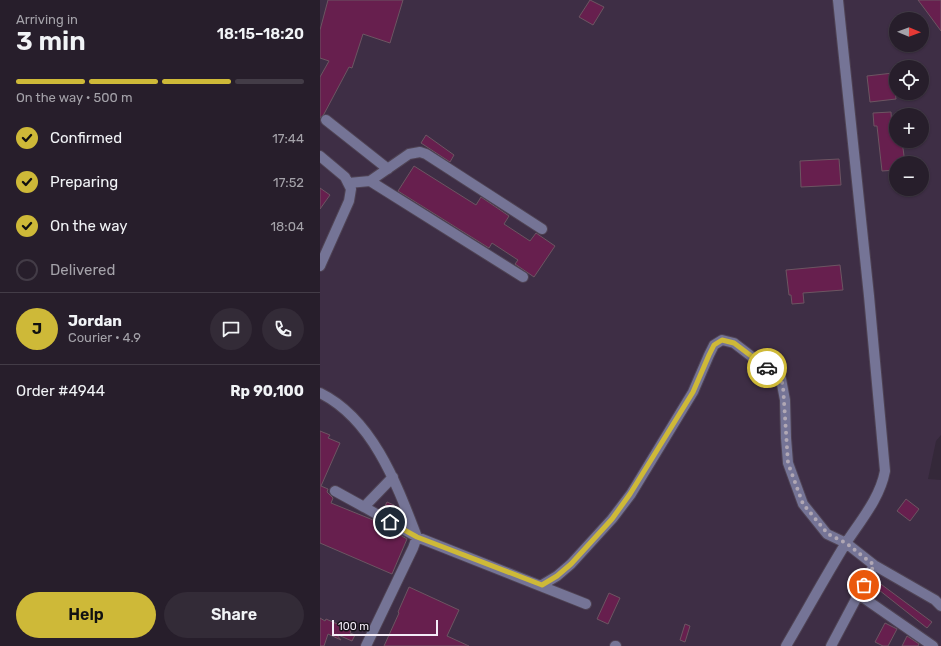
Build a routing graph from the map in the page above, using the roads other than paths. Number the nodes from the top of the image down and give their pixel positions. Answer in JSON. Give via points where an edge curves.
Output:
{"nodes":[{"id":1,"x":838,"y":0,"type":"edge"},
{"id":2,"x":326,"y":120,"type":"dead end"},
{"id":3,"x":320,"y":156,"type":"edge"},
{"id":4,"x":388,"y":169,"type":"junction"},
{"id":5,"x":370,"y":181,"type":"junction"},
{"id":6,"x":349,"y":183,"type":"junction"},
{"id":7,"x":542,"y":229,"type":"dead end"},
{"id":8,"x":320,"y":266,"type":"edge"},
{"id":9,"x":522,"y":277,"type":"dead end"},
{"id":10,"x":320,"y":393,"type":"edge"},
{"id":11,"x":393,"y":477,"type":"junction"},
{"id":12,"x":335,"y":491,"type":"dead end"},
{"id":13,"x":364,"y":507,"type":"junction"},
{"id":14,"x":417,"y":537,"type":"junction"},
{"id":15,"x":846,"y":543,"type":"junction"},
{"id":16,"x":874,"y":565,"type":"junction"},
{"id":17,"x":542,"y":585,"type":"junction"},
{"id":18,"x":858,"y":594,"type":"junction"},
{"id":19,"x":586,"y":604,"type":"dead end"},
{"id":20,"x":941,"y":606,"type":"edge"},
{"id":21,"x":366,"y":646,"type":"edge"},
{"id":22,"x":786,"y":646,"type":"edge"},
{"id":23,"x":831,"y":646,"type":"edge"},
{"id":24,"x":933,"y":646,"type":"edge"}],
"edges":[{"from":1,"to":15,"type":"street","via":[[886,463],[884,478],[874,500]]},
{"from":2,"to":4,"type":"street"},
{"from":3,"to":6,"type":"street"},
{"from":4,"to":5,"type":"street"},
{"from":4,"to":7,"type":"street","via":[[409,154],[426,154]]},
{"from":5,"to":6,"type":"street"},
{"from":5,"to":9,"type":"street"},
{"from":6,"to":8,"type":"street","via":[[349,201]]},
{"from":10,"to":11,"type":"street","via":[[347,410],[378,450]]},
{"from":11,"to":13,"type":"street"},
{"from":11,"to":14,"type":"street"},
{"from":12,"to":13,"type":"street"},
{"from":13,"to":14,"type":"street"},
{"from":14,"to":17,"type":"street"},
{"from":14,"to":21,"type":"street"},
{"from":15,"to":16,"type":"street"},
{"from":15,"to":17,"type":"street","via":[[828,534],[803,504],[788,463],[785,400],[781,379],[734,343],[722,340],[714,345],[693,392],[612,519],[571,564]]},
{"from":15,"to":22,"type":"street"},
{"from":16,"to":18,"type":"street"},
{"from":16,"to":20,"type":"street"},
{"from":17,"to":19,"type":"street"},
{"from":18,"to":23,"type":"street"},
{"from":18,"to":24,"type":"street"}]}
